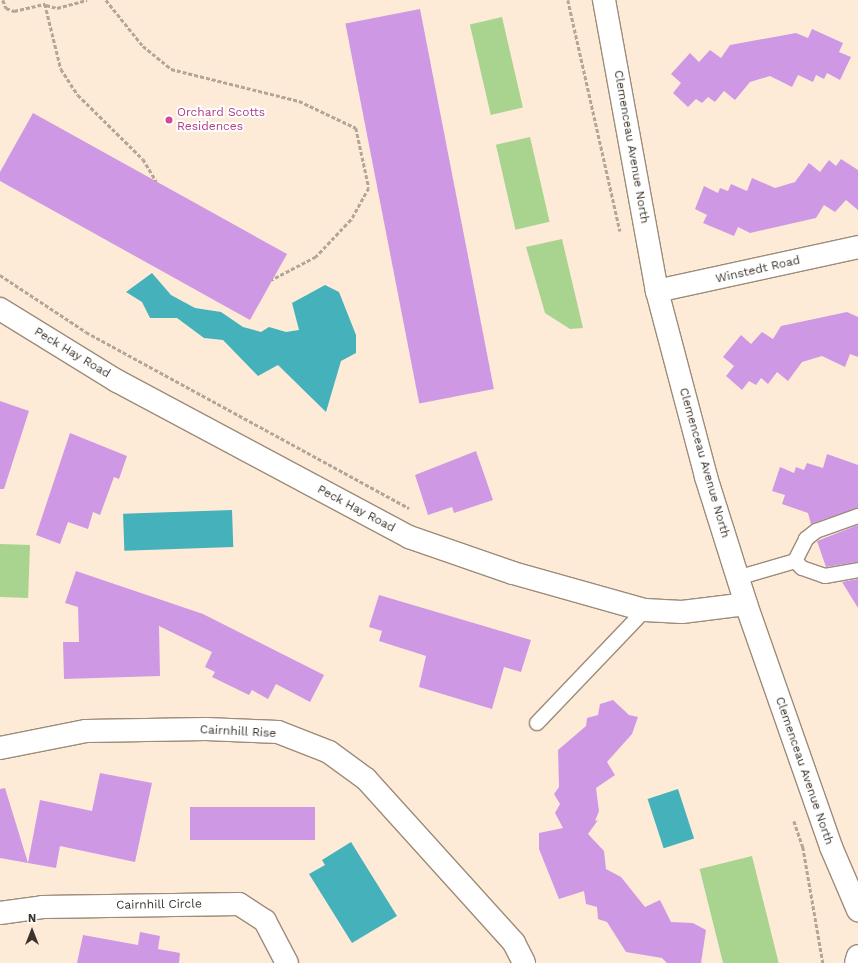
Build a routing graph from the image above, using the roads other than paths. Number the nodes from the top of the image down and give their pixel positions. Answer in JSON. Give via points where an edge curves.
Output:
{"nodes":[{"id":1,"x":604,"y":0,"type":"edge"},
{"id":2,"x":858,"y":247,"type":"edge"},
{"id":3,"x":657,"y":291,"type":"junction"},
{"id":4,"x":0,"y":309,"type":"edge"},
{"id":5,"x":858,"y":516,"type":"edge"},
{"id":6,"x":795,"y":561,"type":"junction"},
{"id":7,"x":858,"y":570,"type":"edge"},
{"id":8,"x":737,"y":578,"type":"junction"},
{"id":9,"x":746,"y":604,"type":"junction"},
{"id":10,"x":644,"y":610,"type":"junction"},
{"id":11,"x":537,"y":723,"type":"dead end"},
{"id":12,"x":0,"y":748,"type":"edge"},
{"id":13,"x":858,"y":910,"type":"edge"},
{"id":14,"x":0,"y":913,"type":"edge"},
{"id":15,"x":858,"y":956,"type":"edge"},
{"id":16,"x":287,"y":963,"type":"edge"},
{"id":17,"x":524,"y":963,"type":"edge"},
{"id":18,"x":856,"y":963,"type":"edge"}],
"edges":[{"from":1,"to":3,"type":"street","name":"Clemenceau Avenue North"},
{"from":2,"to":3,"type":"street","name":"Winstedt Road"},
{"from":3,"to":8,"type":"street","name":"Clemenceau Avenue North"},
{"from":4,"to":10,"type":"street","name":"Peck Hay Road","via":[[117,380],[409,536],[513,573]]},
{"from":5,"to":6,"type":"lane","via":[[816,531],[806,539]]},
{"from":6,"to":7,"type":"lane","via":[[802,568],[825,576]]},
{"from":6,"to":8,"type":"lane"},
{"from":8,"to":9,"type":"street","name":"Clemenceau Avenue North"},
{"from":9,"to":10,"type":"street","name":"Peck Hay Road","via":[[682,612]]},
{"from":9,"to":13,"type":"street","name":"Clemenceau Avenue North","via":[[831,847]]},
{"from":10,"to":11,"type":"lane"},
{"from":12,"to":17,"type":"street","name":"Cairnhill Rise","via":[[86,731],[206,730],[278,732],[329,752],[366,779],[514,943]]},
{"from":14,"to":16,"type":"street","name":"Cairnhill Circle","via":[[43,907],[239,904],[265,921]]},
{"from":15,"to":18,"type":"street"}]}
